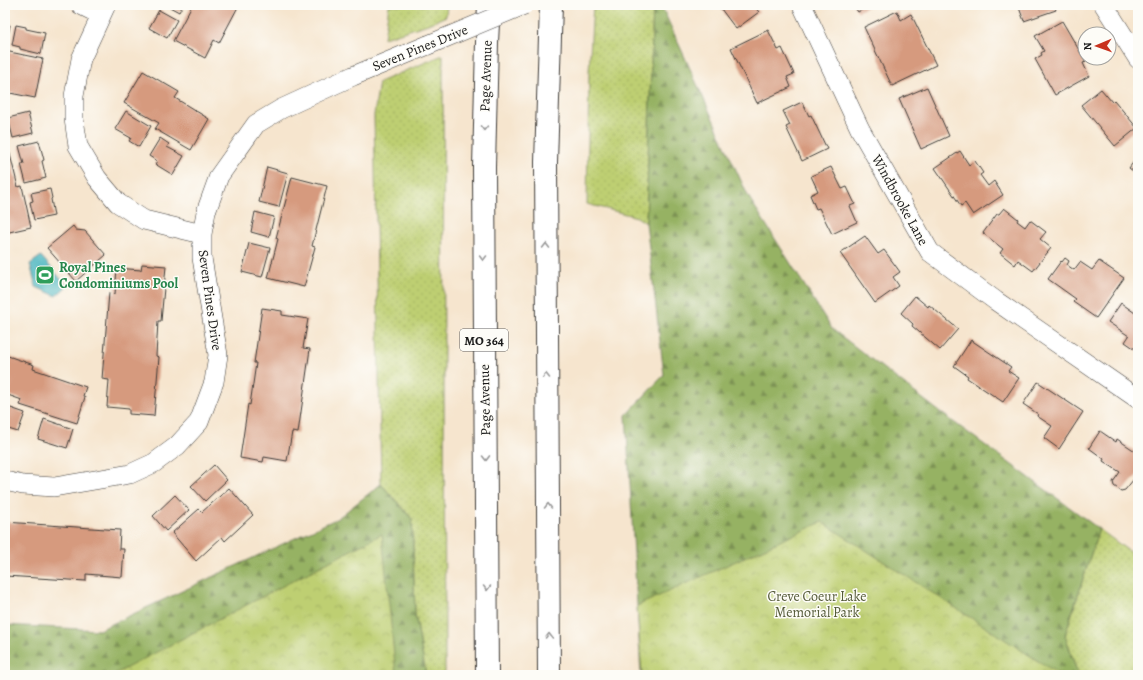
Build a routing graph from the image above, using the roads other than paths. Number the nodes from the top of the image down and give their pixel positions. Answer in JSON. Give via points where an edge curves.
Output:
{"nodes":[{"id":1,"x":82,"y":5,"type":"edge"},
{"id":2,"x":489,"y":5,"type":"edge"},
{"id":3,"x":524,"y":5,"type":"edge"},
{"id":4,"x":551,"y":5,"type":"edge"},
{"id":5,"x":802,"y":5,"type":"edge"},
{"id":6,"x":1104,"y":5,"type":"edge"},
{"id":7,"x":104,"y":10,"type":"edge"},
{"id":8,"x":1138,"y":59,"type":"edge"},
{"id":9,"x":202,"y":234,"type":"junction"},
{"id":10,"x":1138,"y":399,"type":"edge"},
{"id":11,"x":5,"y":481,"type":"edge"},
{"id":12,"x":487,"y":675,"type":"edge"},
{"id":13,"x":549,"y":675,"type":"edge"}],
"edges":[{"from":1,"to":7,"type":"street"},
{"from":2,"to":12,"type":"highway","name":"Page Avenue","number":"MO 364","one_way":true,"via":[[484,190]]},
{"from":3,"to":9,"type":"street","name":"Seven Pines Drive","bridge":true,"via":[[353,76],[256,124],[219,176],[206,212]]},
{"from":13,"to":4,"type":"highway","one_way":true,"via":[[546,162]]},
{"from":5,"to":10,"type":"street","name":"Windbrooke Lane","via":[[860,129],[930,252]]},
{"from":6,"to":8,"type":"street"},
{"from":7,"to":9,"type":"street","via":[[81,59],[74,96],[78,146],[97,178],[118,203],[144,220]]},
{"from":9,"to":11,"type":"street","name":"Seven Pines Drive","via":[[203,268],[218,355],[214,382],[199,422],[178,446],[154,463],[130,474],[54,487]]}]}
